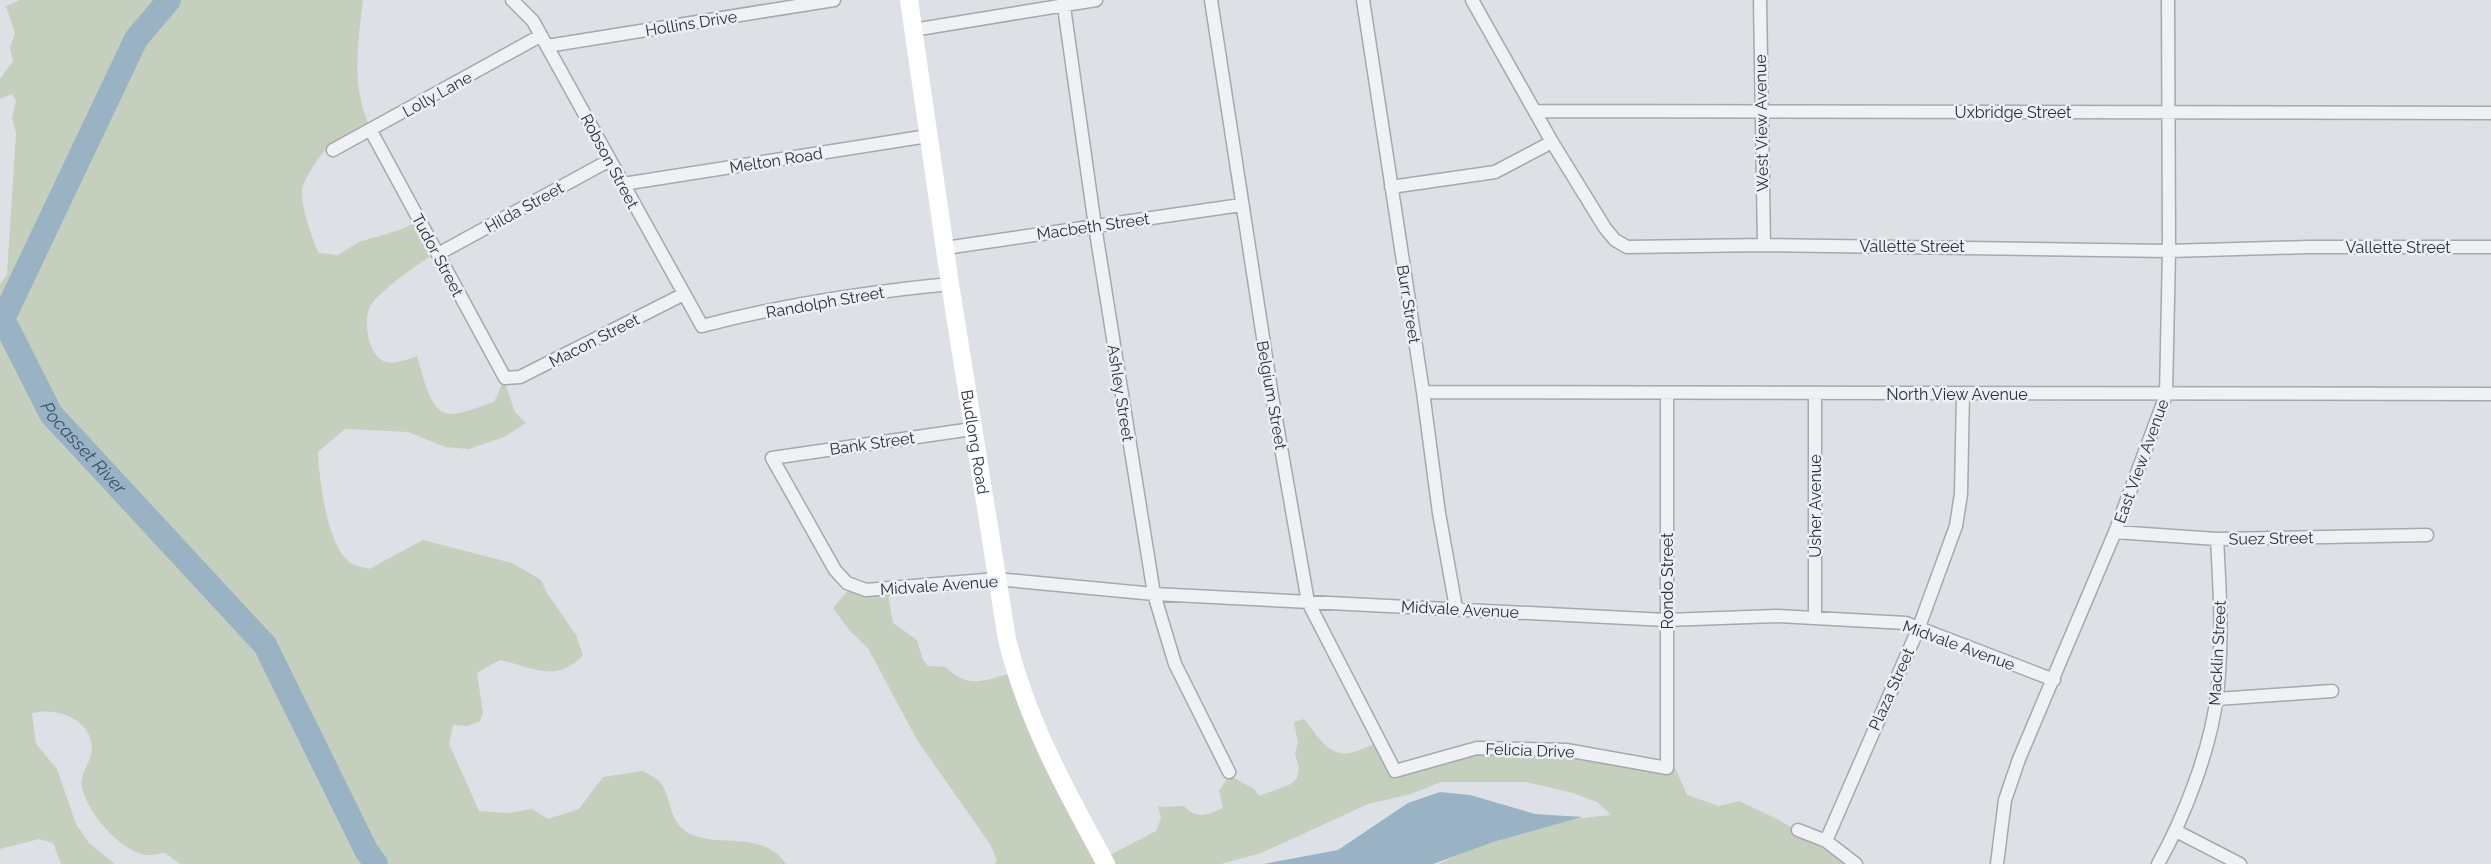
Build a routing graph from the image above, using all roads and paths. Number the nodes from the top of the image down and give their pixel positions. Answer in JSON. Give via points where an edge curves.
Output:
{"nodes":[{"id":1,"x":512,"y":0,"type":"edge"},
{"id":2,"x":834,"y":0,"type":"edge"},
{"id":3,"x":909,"y":0,"type":"edge"},
{"id":4,"x":1096,"y":0,"type":"edge"},
{"id":5,"x":1211,"y":0,"type":"edge"},
{"id":6,"x":1363,"y":0,"type":"edge"},
{"id":7,"x":1472,"y":0,"type":"edge"},
{"id":8,"x":1760,"y":0,"type":"edge"},
{"id":9,"x":2168,"y":0,"type":"edge"},
{"id":10,"x":1063,"y":2,"type":"edge"},
{"id":11,"x":913,"y":30,"type":"junction"},
{"id":12,"x":544,"y":41,"type":"junction"},
{"id":13,"x":1536,"y":111,"type":"junction"},
{"id":14,"x":1761,"y":111,"type":"junction"},
{"id":15,"x":2169,"y":112,"type":"junction"},
{"id":16,"x":2491,"y":113,"type":"edge"},
{"id":17,"x":371,"y":131,"type":"junction"},
{"id":18,"x":928,"y":136,"type":"junction"},
{"id":19,"x":1552,"y":142,"type":"junction"},
{"id":20,"x":333,"y":150,"type":"dead end"},
{"id":21,"x":610,"y":160,"type":"junction"},
{"id":22,"x":623,"y":184,"type":"junction"},
{"id":23,"x":1391,"y":187,"type":"junction"},
{"id":24,"x":1241,"y":205,"type":"junction"},
{"id":25,"x":1095,"y":226,"type":"junction"},
{"id":26,"x":1764,"y":245,"type":"junction"},
{"id":27,"x":2491,"y":247,"type":"edge"},
{"id":28,"x":945,"y":248,"type":"junction"},
{"id":29,"x":2169,"y":251,"type":"junction"},
{"id":30,"x":438,"y":254,"type":"junction"},
{"id":31,"x":950,"y":284,"type":"junction"},
{"id":32,"x":682,"y":295,"type":"junction"},
{"id":33,"x":702,"y":326,"type":"joint"},
{"id":34,"x":505,"y":378,"type":"joint"},
{"id":35,"x":1424,"y":392,"type":"junction"},
{"id":36,"x":1667,"y":393,"type":"junction"},
{"id":37,"x":1963,"y":393,"type":"junction"},
{"id":38,"x":1815,"y":394,"type":"junction"},
{"id":39,"x":2166,"y":394,"type":"junction"},
{"id":40,"x":2491,"y":394,"type":"edge"},
{"id":41,"x":972,"y":429,"type":"junction"},
{"id":42,"x":2115,"y":532,"type":"junction"},
{"id":43,"x":2427,"y":535,"type":"dead end"},
{"id":44,"x":2217,"y":539,"type":"junction"},
{"id":45,"x":996,"y":579,"type":"junction"},
{"id":46,"x":857,"y":588,"type":"joint"},
{"id":47,"x":1154,"y":594,"type":"junction"},
{"id":48,"x":1308,"y":602,"type":"junction"},
{"id":49,"x":1456,"y":608,"type":"junction"},
{"id":50,"x":1815,"y":618,"type":"junction"},
{"id":51,"x":1666,"y":620,"type":"junction"},
{"id":52,"x":1919,"y":627,"type":"junction"},
{"id":53,"x":2054,"y":680,"type":"junction"},
{"id":54,"x":2332,"y":691,"type":"dead end"},
{"id":55,"x":2217,"y":699,"type":"junction"},
{"id":56,"x":1667,"y":768,"type":"joint"},
{"id":57,"x":1395,"y":771,"type":"joint"},
{"id":58,"x":1229,"y":772,"type":"dead end"},
{"id":59,"x":1798,"y":830,"type":"dead end"},
{"id":60,"x":2176,"y":831,"type":"junction"},
{"id":61,"x":1826,"y":841,"type":"junction"},
{"id":62,"x":1106,"y":864,"type":"edge"},
{"id":63,"x":1856,"y":864,"type":"edge"},
{"id":64,"x":1997,"y":864,"type":"edge"},
{"id":65,"x":2158,"y":864,"type":"edge"},
{"id":66,"x":2240,"y":864,"type":"edge"}],
"edges":[{"from":1,"to":12,"type":"street","name":"Robson Street","via":[[533,21]]},
{"from":2,"to":12,"type":"street","name":"Hollins Drive"},
{"from":3,"to":11,"type":"main road","name":"Budlong Road"},
{"from":4,"to":10,"type":"street"},
{"from":5,"to":24,"type":"street","name":"Belgium Street"},
{"from":6,"to":23,"type":"street","name":"Burr Street"},
{"from":7,"to":13,"type":"street","name":"Vallette Street"},
{"from":8,"to":14,"type":"street","name":"West View Avenue"},
{"from":9,"to":15,"type":"street","name":"East View Avenue"},
{"from":10,"to":11,"type":"street"},
{"from":10,"to":25,"type":"street","name":"Ashley Street"},
{"from":11,"to":18,"type":"main road","name":"Budlong Road"},
{"from":12,"to":17,"type":"street","name":"Lolly Lane"},
{"from":12,"to":21,"type":"street","name":"Robson Street"},
{"from":13,"to":14,"type":"street","name":"Uxbridge Street"},
{"from":13,"to":19,"type":"street","name":"Vallette Street"},
{"from":14,"to":15,"type":"street","name":"Uxbridge Street"},
{"from":14,"to":26,"type":"street","name":"West View Avenue"},
{"from":15,"to":16,"type":"street","name":"Uxbridge Street"},
{"from":15,"to":29,"type":"street","name":"East View Avenue"},
{"from":17,"to":20,"type":"street","name":"Lolly Lane"},
{"from":17,"to":30,"type":"street","name":"Tudor Street"},
{"from":18,"to":22,"type":"street","name":"Melton Road"},
{"from":18,"to":28,"type":"main road","name":"Budlong Road"},
{"from":19,"to":23,"type":"street","via":[[1496,172]]},
{"from":19,"to":26,"type":"street","name":"Vallette Street","via":[[1605,228],[1627,247]]},
{"from":21,"to":22,"type":"street","name":"Robson Street"},
{"from":21,"to":30,"type":"street","name":"Hilda Street"},
{"from":22,"to":32,"type":"street","name":"Robson Street"},
{"from":23,"to":35,"type":"street","name":"Burr Street"},
{"from":24,"to":25,"type":"street","name":"Macbeth Street"},
{"from":24,"to":48,"type":"street","name":"Belgium Street"},
{"from":25,"to":28,"type":"street","name":"Macbeth Street"},
{"from":25,"to":47,"type":"street","name":"Ashley Street"},
{"from":26,"to":29,"type":"street","name":"Vallette Street"},
{"from":27,"to":29,"type":"street","name":"Vallette Street"},
{"from":28,"to":31,"type":"main road","name":"Budlong Road"},
{"from":29,"to":39,"type":"street","name":"East View Avenue"},
{"from":30,"to":34,"type":"street","name":"Tudor Street"},
{"from":31,"to":33,"type":"street","name":"Randolph Street","via":[[896,290]]},
{"from":31,"to":41,"type":"main road","name":"Budlong Road"},
{"from":32,"to":33,"type":"street","name":"Robson Street"},
{"from":32,"to":34,"type":"street","name":"Macon Street","via":[[520,378]]},
{"from":35,"to":36,"type":"street","name":"North View Avenue"},
{"from":35,"to":49,"type":"street","name":"Burr Street"},
{"from":36,"to":38,"type":"street","name":"North View Avenue"},
{"from":36,"to":51,"type":"street","name":"Rondo Street"},
{"from":37,"to":38,"type":"street","name":"North View Avenue"},
{"from":37,"to":39,"type":"street","name":"North View Avenue"},
{"from":37,"to":52,"type":"street","name":"Plaza Street","via":[[1961,494],[1956,526]]},
{"from":38,"to":50,"type":"street","name":"Usher Avenue"},
{"from":39,"to":40,"type":"street","name":"North View Avenue"},
{"from":39,"to":42,"type":"street","name":"East View Avenue"},
{"from":41,"to":45,"type":"main road","name":"Budlong Road"},
{"from":41,"to":46,"type":"street","name":"Bank Street","via":[[772,458],[835,570]]},
{"from":42,"to":44,"type":"street","name":"Suez Street"},
{"from":42,"to":53,"type":"street","name":"East View Avenue"},
{"from":43,"to":44,"type":"street","name":"Suez Street"},
{"from":44,"to":55,"type":"street","name":"Macklin Street"},
{"from":45,"to":46,"type":"street","name":"Midvale Avenue","via":[[884,590]]},
{"from":45,"to":47,"type":"street","name":"Midvale Avenue"},
{"from":45,"to":62,"type":"main road","name":"Budlong Road","via":[[1012,661],[1036,730]]},
{"from":47,"to":48,"type":"street","name":"Midvale Avenue"},
{"from":47,"to":58,"type":"street","name":"Ashley Street","via":[[1175,664]]},
{"from":48,"to":49,"type":"street","name":"Midvale Avenue"},
{"from":48,"to":57,"type":"street","name":"Belgium Street"},
{"from":49,"to":51,"type":"street","name":"Midvale Avenue"},
{"from":50,"to":51,"type":"street","name":"Midvale Avenue"},
{"from":50,"to":52,"type":"street","name":"Midvale Avenue"},
{"from":51,"to":56,"type":"street","name":"Rondo Street"},
{"from":52,"to":53,"type":"street","name":"Midvale Avenue"},
{"from":52,"to":61,"type":"street","name":"Plaza Street"},
{"from":53,"to":64,"type":"street","name":"East View Avenue","via":[[2005,801]]},
{"from":54,"to":55,"type":"street"},
{"from":55,"to":60,"type":"street","name":"Macklin Street","via":[[2202,758]]},
{"from":56,"to":57,"type":"street","name":"Felicia Drive","via":[[1566,750],[1477,748]]},
{"from":59,"to":61,"type":"street"},
{"from":60,"to":65,"type":"street","name":"Macklin Street"},
{"from":60,"to":66,"type":"street"},
{"from":61,"to":63,"type":"street"}]}
